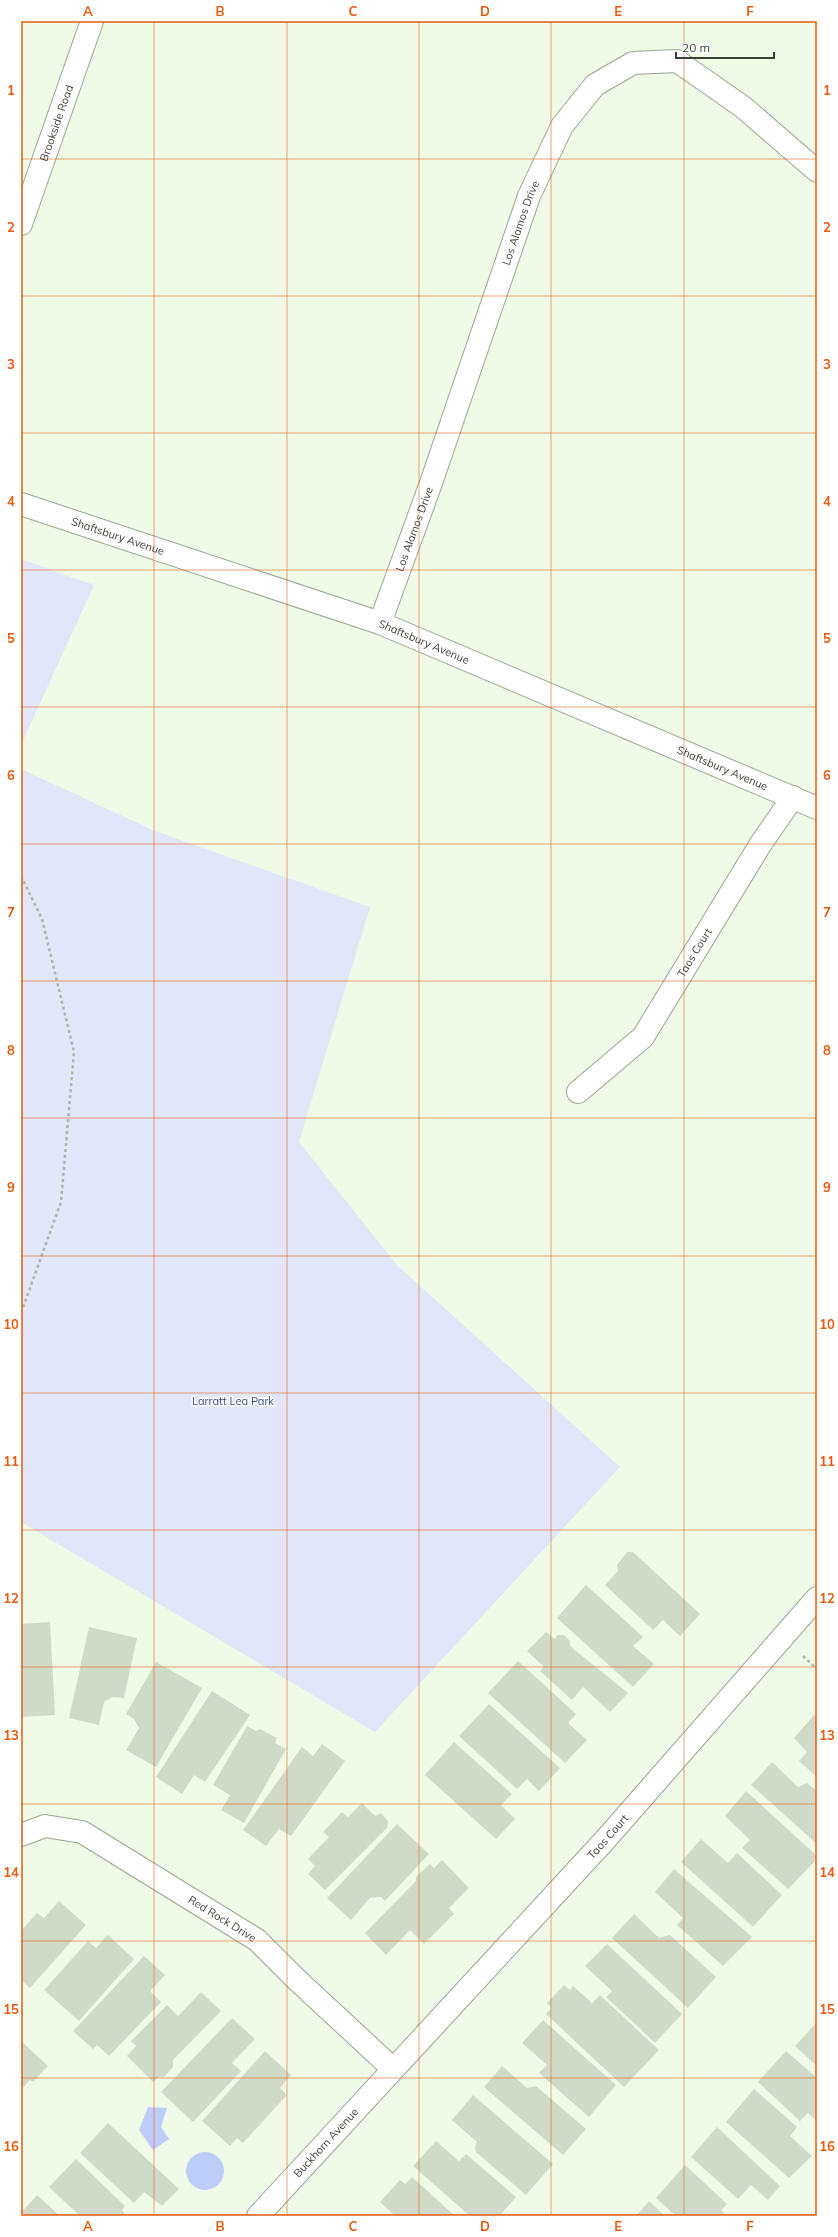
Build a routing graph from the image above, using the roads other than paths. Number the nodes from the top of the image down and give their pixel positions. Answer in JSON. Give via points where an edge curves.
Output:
{"nodes":[{"id":1,"x":92,"y":21,"type":"edge"},
{"id":2,"x":817,"y":171,"type":"edge"},
{"id":3,"x":21,"y":224,"type":"edge"},
{"id":4,"x":21,"y":504,"type":"edge"},
{"id":5,"x":380,"y":623,"type":"junction"},
{"id":6,"x":793,"y":797,"type":"junction"},
{"id":7,"x":817,"y":808,"type":"edge"},
{"id":8,"x":578,"y":1092,"type":"dead end"},
{"id":9,"x":817,"y":1598,"type":"edge"},
{"id":10,"x":21,"y":1835,"type":"edge"},
{"id":11,"x":393,"y":2069,"type":"junction"},
{"id":12,"x":258,"y":2216,"type":"edge"}],
"edges":[{"from":1,"to":3,"type":"street","name":"Brookside Road"},
{"from":2,"to":5,"type":"street","name":"Los Alamos Drive","via":[[743,107],[677,60],[633,63],[595,85],[562,126],[529,196],[431,483]]},
{"from":4,"to":5,"type":"street","name":"Shaftsbury Avenue"},
{"from":5,"to":6,"type":"street","name":"Shaftsbury Avenue"},
{"from":6,"to":7,"type":"street","name":"Shaftsbury Avenue"},
{"from":6,"to":8,"type":"street","name":"Taos Court","via":[[760,845],[643,1038]]},
{"from":9,"to":11,"type":"street","name":"Taos Court","via":[[605,1840]]},
{"from":10,"to":11,"type":"street","name":"Red Rock Drive","via":[[44,1826],[82,1832],[256,1940]]},
{"from":11,"to":12,"type":"street","name":"Buckhorn Avenue"}]}
